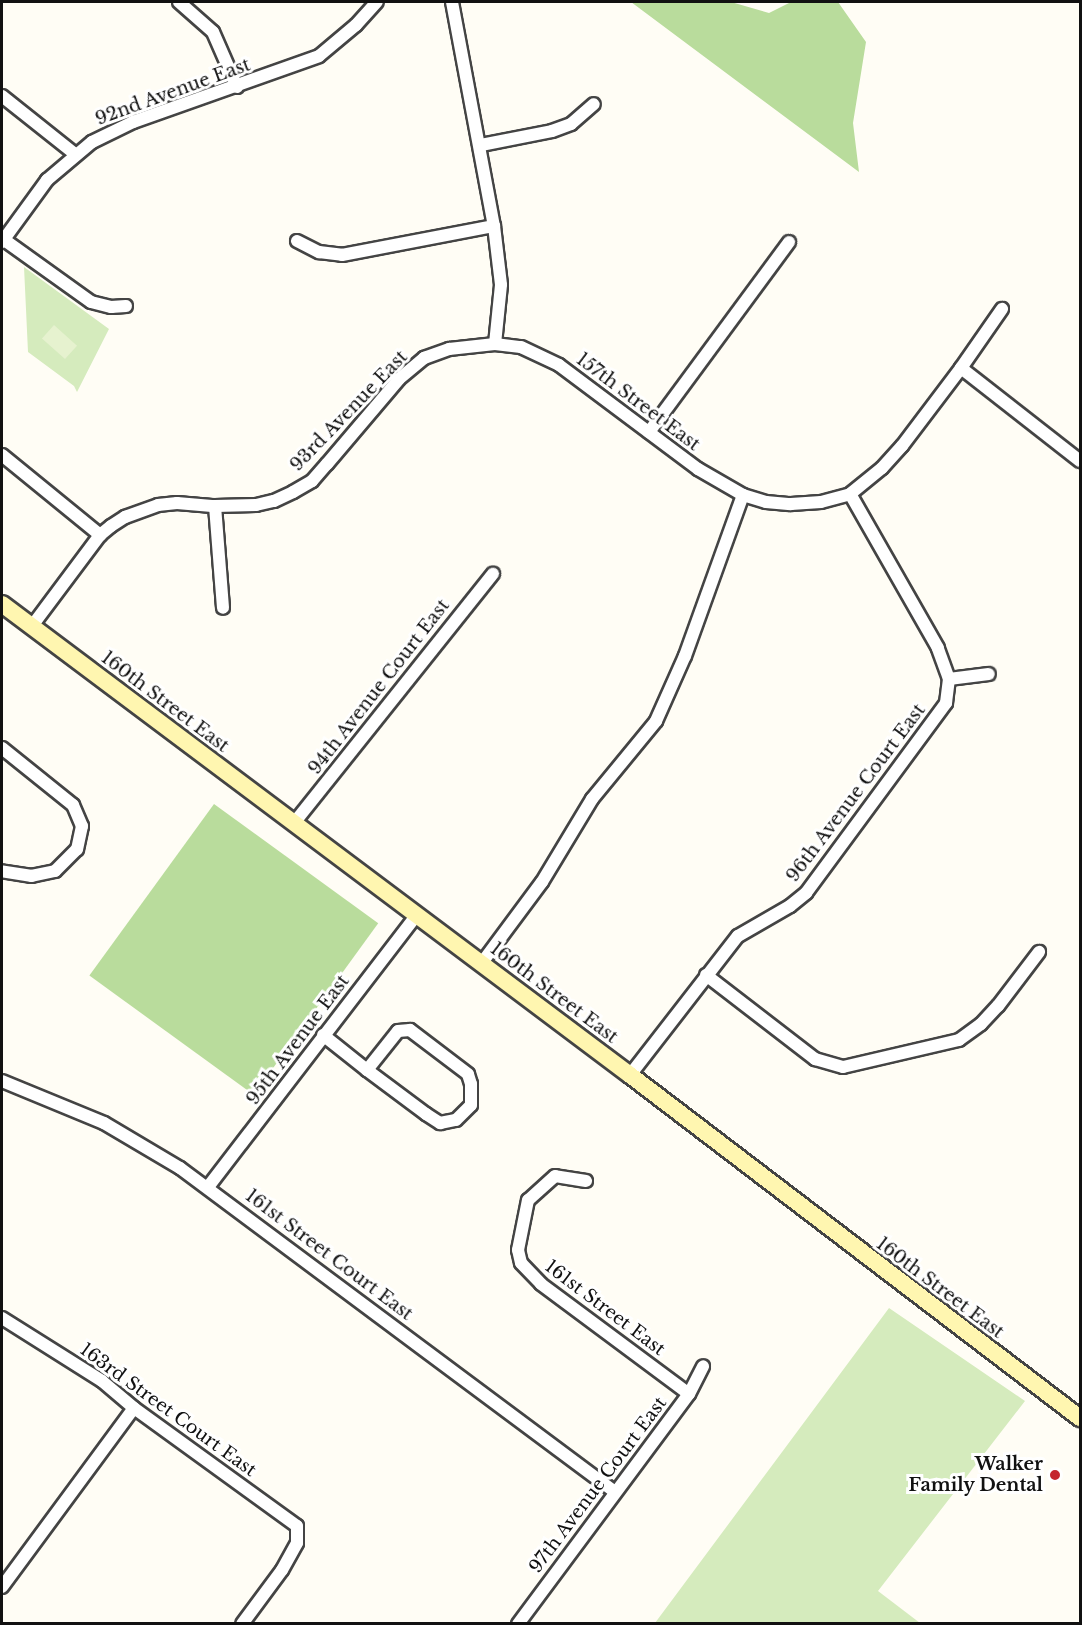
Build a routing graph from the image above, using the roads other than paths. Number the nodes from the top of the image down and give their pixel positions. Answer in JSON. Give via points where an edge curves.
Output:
{"nodes":[{"id":1,"x":179,"y":2,"type":"edge"},
{"id":2,"x":377,"y":2,"type":"edge"},
{"id":3,"x":452,"y":2,"type":"edge"},
{"id":4,"x":237,"y":87,"type":"junction"},
{"id":5,"x":2,"y":96,"type":"edge"},
{"id":6,"x":594,"y":104,"type":"dead end"},
{"id":7,"x":481,"y":145,"type":"junction"},
{"id":8,"x":75,"y":154,"type":"junction"},
{"id":9,"x":494,"y":226,"type":"junction"},
{"id":10,"x":2,"y":241,"type":"edge"},
{"id":11,"x":297,"y":241,"type":"dead end"},
{"id":12,"x":789,"y":242,"type":"dead end"},
{"id":13,"x":126,"y":306,"type":"dead end"},
{"id":14,"x":1002,"y":309,"type":"dead end"},
{"id":15,"x":495,"y":344,"type":"junction"},
{"id":16,"x":961,"y":368,"type":"junction"},
{"id":17,"x":649,"y":432,"type":"junction"},
{"id":18,"x":2,"y":455,"type":"edge"},
{"id":19,"x":1080,"y":461,"type":"edge"},
{"id":20,"x":850,"y":494,"type":"junction"},
{"id":21,"x":743,"y":495,"type":"junction"},
{"id":22,"x":215,"y":506,"type":"junction"},
{"id":23,"x":100,"y":535,"type":"junction"},
{"id":24,"x":493,"y":574,"type":"dead end"},
{"id":25,"x":2,"y":604,"type":"edge"},
{"id":26,"x":223,"y":608,"type":"dead end"},
{"id":27,"x":32,"y":626,"type":"junction"},
{"id":28,"x":989,"y":674,"type":"dead end"},
{"id":29,"x":949,"y":679,"type":"junction"},
{"id":30,"x":2,"y":748,"type":"edge"},
{"id":31,"x":294,"y":823,"type":"junction"},
{"id":32,"x":2,"y":871,"type":"edge"},
{"id":33,"x":417,"y":915,"type":"junction"},
{"id":34,"x":1039,"y":952,"type":"dead end"},
{"id":35,"x":481,"y":964,"type":"junction"},
{"id":36,"x":706,"y":975,"type":"junction"},
{"id":37,"x":323,"y":1035,"type":"junction"},
{"id":38,"x":367,"y":1070,"type":"junction"},
{"id":39,"x":630,"y":1075,"type":"junction"},
{"id":40,"x":2,"y":1081,"type":"edge"},
{"id":41,"x":586,"y":1181,"type":"dead end"},
{"id":42,"x":208,"y":1187,"type":"junction"},
{"id":43,"x":2,"y":1318,"type":"edge"},
{"id":44,"x":703,"y":1366,"type":"dead end"},
{"id":45,"x":689,"y":1394,"type":"junction"},
{"id":46,"x":135,"y":1408,"type":"junction"},
{"id":47,"x":1080,"y":1418,"type":"edge"},
{"id":48,"x":615,"y":1492,"type":"junction"},
{"id":49,"x":2,"y":1587,"type":"edge"},
{"id":50,"x":242,"y":1623,"type":"edge"},
{"id":51,"x":518,"y":1623,"type":"edge"}],
"edges":[{"from":1,"to":4,"type":"street","via":[[213,32]]},
{"from":2,"to":4,"type":"street","name":"92nd Avenue East","via":[[319,56]]},
{"from":3,"to":7,"type":"street"},
{"from":4,"to":8,"type":"street","name":"92nd Avenue East","via":[[108,132]]},
{"from":5,"to":8,"type":"street"},
{"from":6,"to":7,"type":"street","via":[[571,124],[552,131]]},
{"from":7,"to":9,"type":"street"},
{"from":8,"to":10,"type":"street","name":"92nd Avenue East","via":[[46,180]]},
{"from":9,"to":11,"type":"street","via":[[342,255],[319,252]]},
{"from":9,"to":15,"type":"street","via":[[501,285]]},
{"from":10,"to":13,"type":"street","via":[[91,302]]},
{"from":12,"to":17,"type":"street"},
{"from":14,"to":16,"type":"street"},
{"from":15,"to":17,"type":"street","name":"157th Street East","via":[[521,347],[559,364]]},
{"from":15,"to":22,"type":"street","name":"93rd Avenue East","via":[[449,349],[424,358],[399,379],[312,481],[293,492],[256,505]]},
{"from":16,"to":19,"type":"street"},
{"from":16,"to":20,"type":"street","via":[[902,446]]},
{"from":17,"to":21,"type":"street","name":"157th Street East","via":[[698,469]]},
{"from":18,"to":23,"type":"street"},
{"from":20,"to":21,"type":"street","name":"157th Street East","via":[[821,502],[790,504]]},
{"from":20,"to":29,"type":"street","via":[[938,648]]},
{"from":21,"to":35,"type":"street","via":[[685,656],[656,721],[592,799],[542,882]]},
{"from":22,"to":23,"type":"street","name":"93rd Avenue East","via":[[158,505],[125,517]]},
{"from":22,"to":26,"type":"street"},
{"from":23,"to":27,"type":"street","name":"93rd Avenue East"},
{"from":24,"to":31,"type":"street","name":"94th Avenue Court East"},
{"from":25,"to":27,"type":"main road","name":"160th Street East"},
{"from":27,"to":31,"type":"main road","name":"160th Street East"},
{"from":28,"to":29,"type":"street"},
{"from":29,"to":36,"type":"street","name":"96th Avenue Court East","via":[[946,702],[936,719],[811,887],[790,906],[738,936]]},
{"from":30,"to":32,"type":"street","via":[[74,805],[81,819],[81,837],[70,858],[55,871],[32,876]]},
{"from":31,"to":33,"type":"main road","name":"160th Street East"},
{"from":33,"to":35,"type":"main road","name":"160th Street East"},
{"from":33,"to":37,"type":"street","name":"95th Avenue East"},
{"from":34,"to":36,"type":"street","via":[[998,1006],[959,1040],[843,1067],[815,1059]]},
{"from":35,"to":39,"type":"main road","name":"160th Street East"},
{"from":36,"to":39,"type":"street","name":"96th Avenue Court East"},
{"from":37,"to":38,"type":"street"},
{"from":37,"to":42,"type":"street","name":"95th Avenue East"},
{"from":38,"to":38,"type":"street","via":[[440,1123],[456,1120],[471,1105],[468,1074],[410,1030],[398,1030]]},
{"from":39,"to":47,"type":"main road","name":"160th Street East"},
{"from":40,"to":42,"type":"street","name":"161st Street Court East","via":[[104,1123]]},
{"from":41,"to":45,"type":"street","name":"161st Street East","via":[[555,1176],[528,1200],[518,1250],[521,1263],[542,1284]]},
{"from":42,"to":48,"type":"street","name":"161st Street Court East"},
{"from":43,"to":46,"type":"street","name":"163rd Street Court East","via":[[69,1358]]},
{"from":44,"to":45,"type":"street","name":"97th Avenue Court East"},
{"from":45,"to":48,"type":"street","name":"97th Avenue Court East"},
{"from":46,"to":49,"type":"street"},
{"from":46,"to":50,"type":"street","name":"163rd Street Court East","via":[[297,1526],[297,1543],[282,1570]]},
{"from":48,"to":51,"type":"street","name":"97th Avenue Court East"}]}
